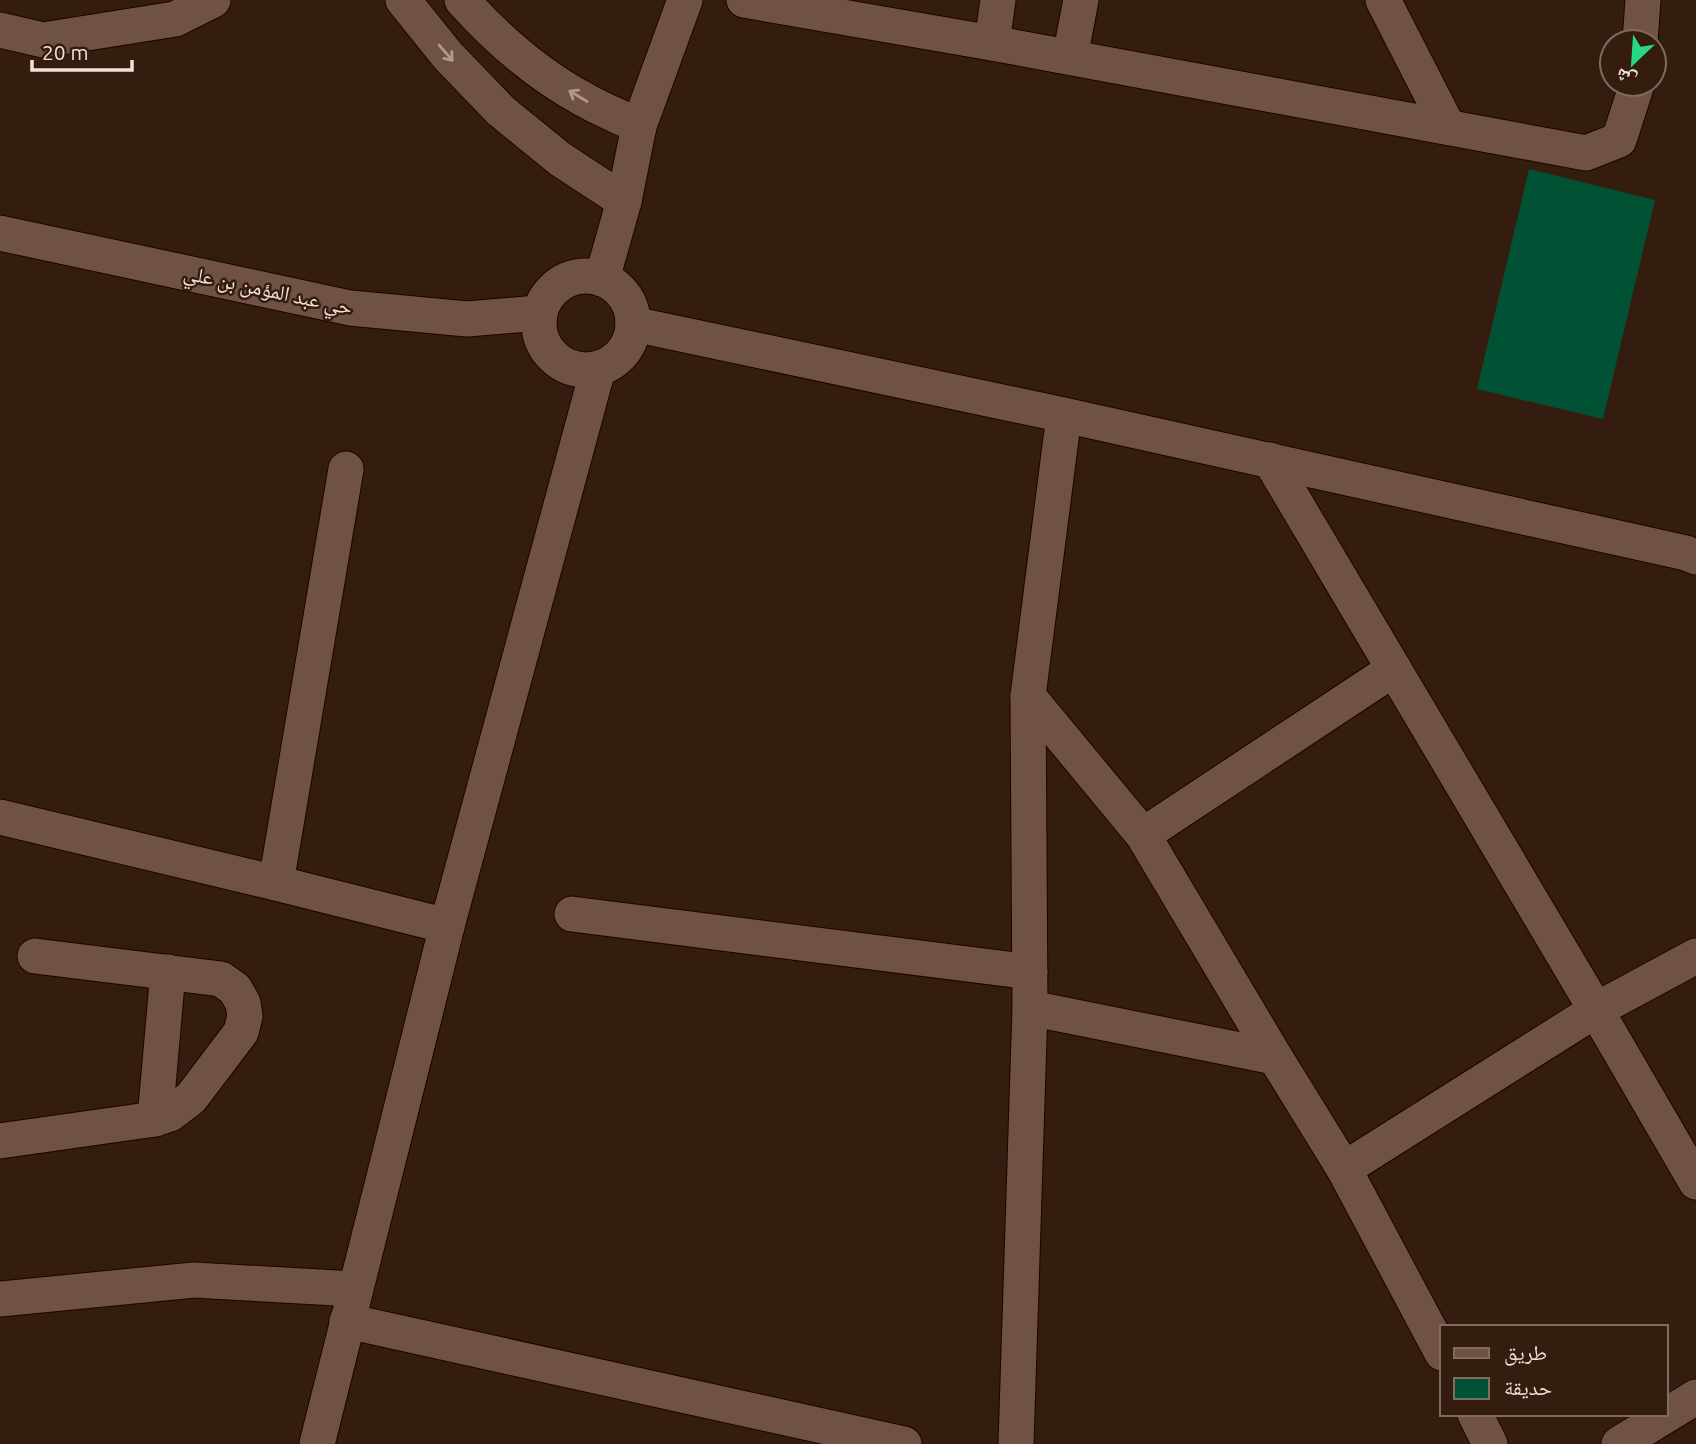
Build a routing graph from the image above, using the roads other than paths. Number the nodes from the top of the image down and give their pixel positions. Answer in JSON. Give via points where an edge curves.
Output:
{"nodes":[{"id":1,"x":213,"y":0,"type":"edge"},
{"id":2,"x":403,"y":0,"type":"edge"},
{"id":3,"x":462,"y":0,"type":"edge"},
{"id":4,"x":685,"y":0,"type":"edge"},
{"id":5,"x":744,"y":0,"type":"edge"},
{"id":6,"x":998,"y":0,"type":"edge"},
{"id":7,"x":1081,"y":0,"type":"edge"},
{"id":8,"x":1383,"y":0,"type":"edge"},
{"id":9,"x":1643,"y":0,"type":"edge"},
{"id":10,"x":1641,"y":28,"type":"edge"},
{"id":11,"x":0,"y":30,"type":"edge"},
{"id":12,"x":992,"y":43,"type":"junction"},
{"id":13,"x":1070,"y":57,"type":"junction"},
{"id":14,"x":1632,"y":98,"type":"edge"},
{"id":15,"x":639,"y":126,"type":"junction"},
{"id":16,"x":1448,"y":127,"type":"junction"},
{"id":17,"x":624,"y":201,"type":"junction"},
{"id":18,"x":0,"y":233,"type":"edge"},
{"id":19,"x":602,"y":279,"type":"junction"},
{"id":20,"x":539,"y":313,"type":"junction"},
{"id":21,"x":633,"y":324,"type":"junction"},
{"id":22,"x":598,"y":369,"type":"junction"},
{"id":23,"x":1063,"y":415,"type":"junction"},
{"id":24,"x":1270,"y":460,"type":"junction"},
{"id":25,"x":346,"y":469,"type":"dead end"},
{"id":26,"x":1696,"y":557,"type":"edge"},
{"id":27,"x":1394,"y":669,"type":"junction"},
{"id":28,"x":1028,"y":696,"type":"junction"},
{"id":29,"x":0,"y":817,"type":"edge"},
{"id":30,"x":1143,"y":835,"type":"junction"},
{"id":31,"x":276,"y":883,"type":"junction"},
{"id":32,"x":572,"y":914,"type":"dead end"},
{"id":33,"x":447,"y":926,"type":"junction"},
{"id":34,"x":35,"y":956,"type":"dead end"},
{"id":35,"x":1696,"y":956,"type":"edge"},
{"id":36,"x":169,"y":972,"type":"junction"},
{"id":37,"x":1030,"y":972,"type":"junction"},
{"id":38,"x":1030,"y":1009,"type":"junction"},
{"id":39,"x":1596,"y":1010,"type":"junction"},
{"id":40,"x":1275,"y":1057,"type":"junction"},
{"id":41,"x":155,"y":1119,"type":"junction"},
{"id":42,"x":0,"y":1141,"type":"edge"},
{"id":43,"x":1344,"y":1169,"type":"junction"},
{"id":44,"x":1696,"y":1182,"type":"edge"},
{"id":45,"x":0,"y":1299,"type":"edge"},
{"id":46,"x":351,"y":1305,"type":"junction"},
{"id":47,"x":1440,"y":1349,"type":"edge"},
{"id":48,"x":1696,"y":1397,"type":"edge"},
{"id":49,"x":1668,"y":1414,"type":"edge"},
{"id":50,"x":1476,"y":1416,"type":"edge"},
{"id":51,"x":1665,"y":1416,"type":"edge"},
{"id":52,"x":317,"y":1444,"type":"edge"},
{"id":53,"x":904,"y":1444,"type":"edge"},
{"id":54,"x":1016,"y":1444,"type":"edge"},
{"id":55,"x":1490,"y":1444,"type":"edge"},
{"id":56,"x":1619,"y":1444,"type":"edge"}],
"edges":[{"from":1,"to":11,"type":"street","via":[[175,19],[43,40]]},
{"from":2,"to":17,"type":"street","one_way":true,"via":[[447,56],[501,111],[560,159]]},
{"from":15,"to":3,"type":"street","one_way":true,"via":[[584,100],[533,67]]},
{"from":4,"to":15,"type":"street"},
{"from":5,"to":12,"type":"street"},
{"from":6,"to":12,"type":"street"},
{"from":7,"to":13,"type":"street"},
{"from":8,"to":16,"type":"street"},
{"from":9,"to":10,"type":"street"},
{"from":12,"to":13,"type":"street"},
{"from":13,"to":16,"type":"street"},
{"from":14,"to":16,"type":"street","via":[[1619,140],[1587,153]]},
{"from":15,"to":17,"type":"street"},
{"from":17,"to":19,"type":"street"},
{"from":18,"to":20,"type":"street","name":"حي عبد المؤمن بن علي","via":[[350,308],[467,319]]},
{"from":19,"to":20,"type":"street","via":[[570,278],[545,298]]},
{"from":19,"to":21,"type":"street","via":[[625,296]]},
{"from":20,"to":22,"type":"street","via":[[543,344],[553,357],[566,366]]},
{"from":21,"to":22,"type":"street","via":[[623,352]]},
{"from":21,"to":23,"type":"street"},
{"from":22,"to":33,"type":"street"},
{"from":23,"to":24,"type":"street"},
{"from":23,"to":28,"type":"street"},
{"from":24,"to":26,"type":"street"},
{"from":24,"to":27,"type":"street"},
{"from":25,"to":31,"type":"street"},
{"from":27,"to":30,"type":"street"},
{"from":27,"to":39,"type":"street"},
{"from":28,"to":30,"type":"street"},
{"from":28,"to":37,"type":"street"},
{"from":29,"to":31,"type":"street"},
{"from":30,"to":40,"type":"street"},
{"from":31,"to":33,"type":"street"},
{"from":32,"to":37,"type":"street"},
{"from":33,"to":46,"type":"street"},
{"from":34,"to":36,"type":"street"},
{"from":35,"to":39,"type":"street"},
{"from":36,"to":41,"type":"street"},
{"from":36,"to":41,"type":"street","via":[[221,979],[235,989],[245,1016],[241,1032],[191,1098]]},
{"from":37,"to":38,"type":"street"},
{"from":38,"to":40,"type":"street"},
{"from":38,"to":54,"type":"street"},
{"from":39,"to":43,"type":"street"},
{"from":39,"to":44,"type":"street"},
{"from":40,"to":43,"type":"street"},
{"from":41,"to":42,"type":"street"},
{"from":43,"to":47,"type":"street"},
{"from":45,"to":46,"type":"street","via":[[194,1280]]},
{"from":46,"to":52,"type":"street"},
{"from":46,"to":53,"type":"street"},
{"from":48,"to":49,"type":"street"},
{"from":50,"to":55,"type":"street"},
{"from":51,"to":56,"type":"street"}]}
